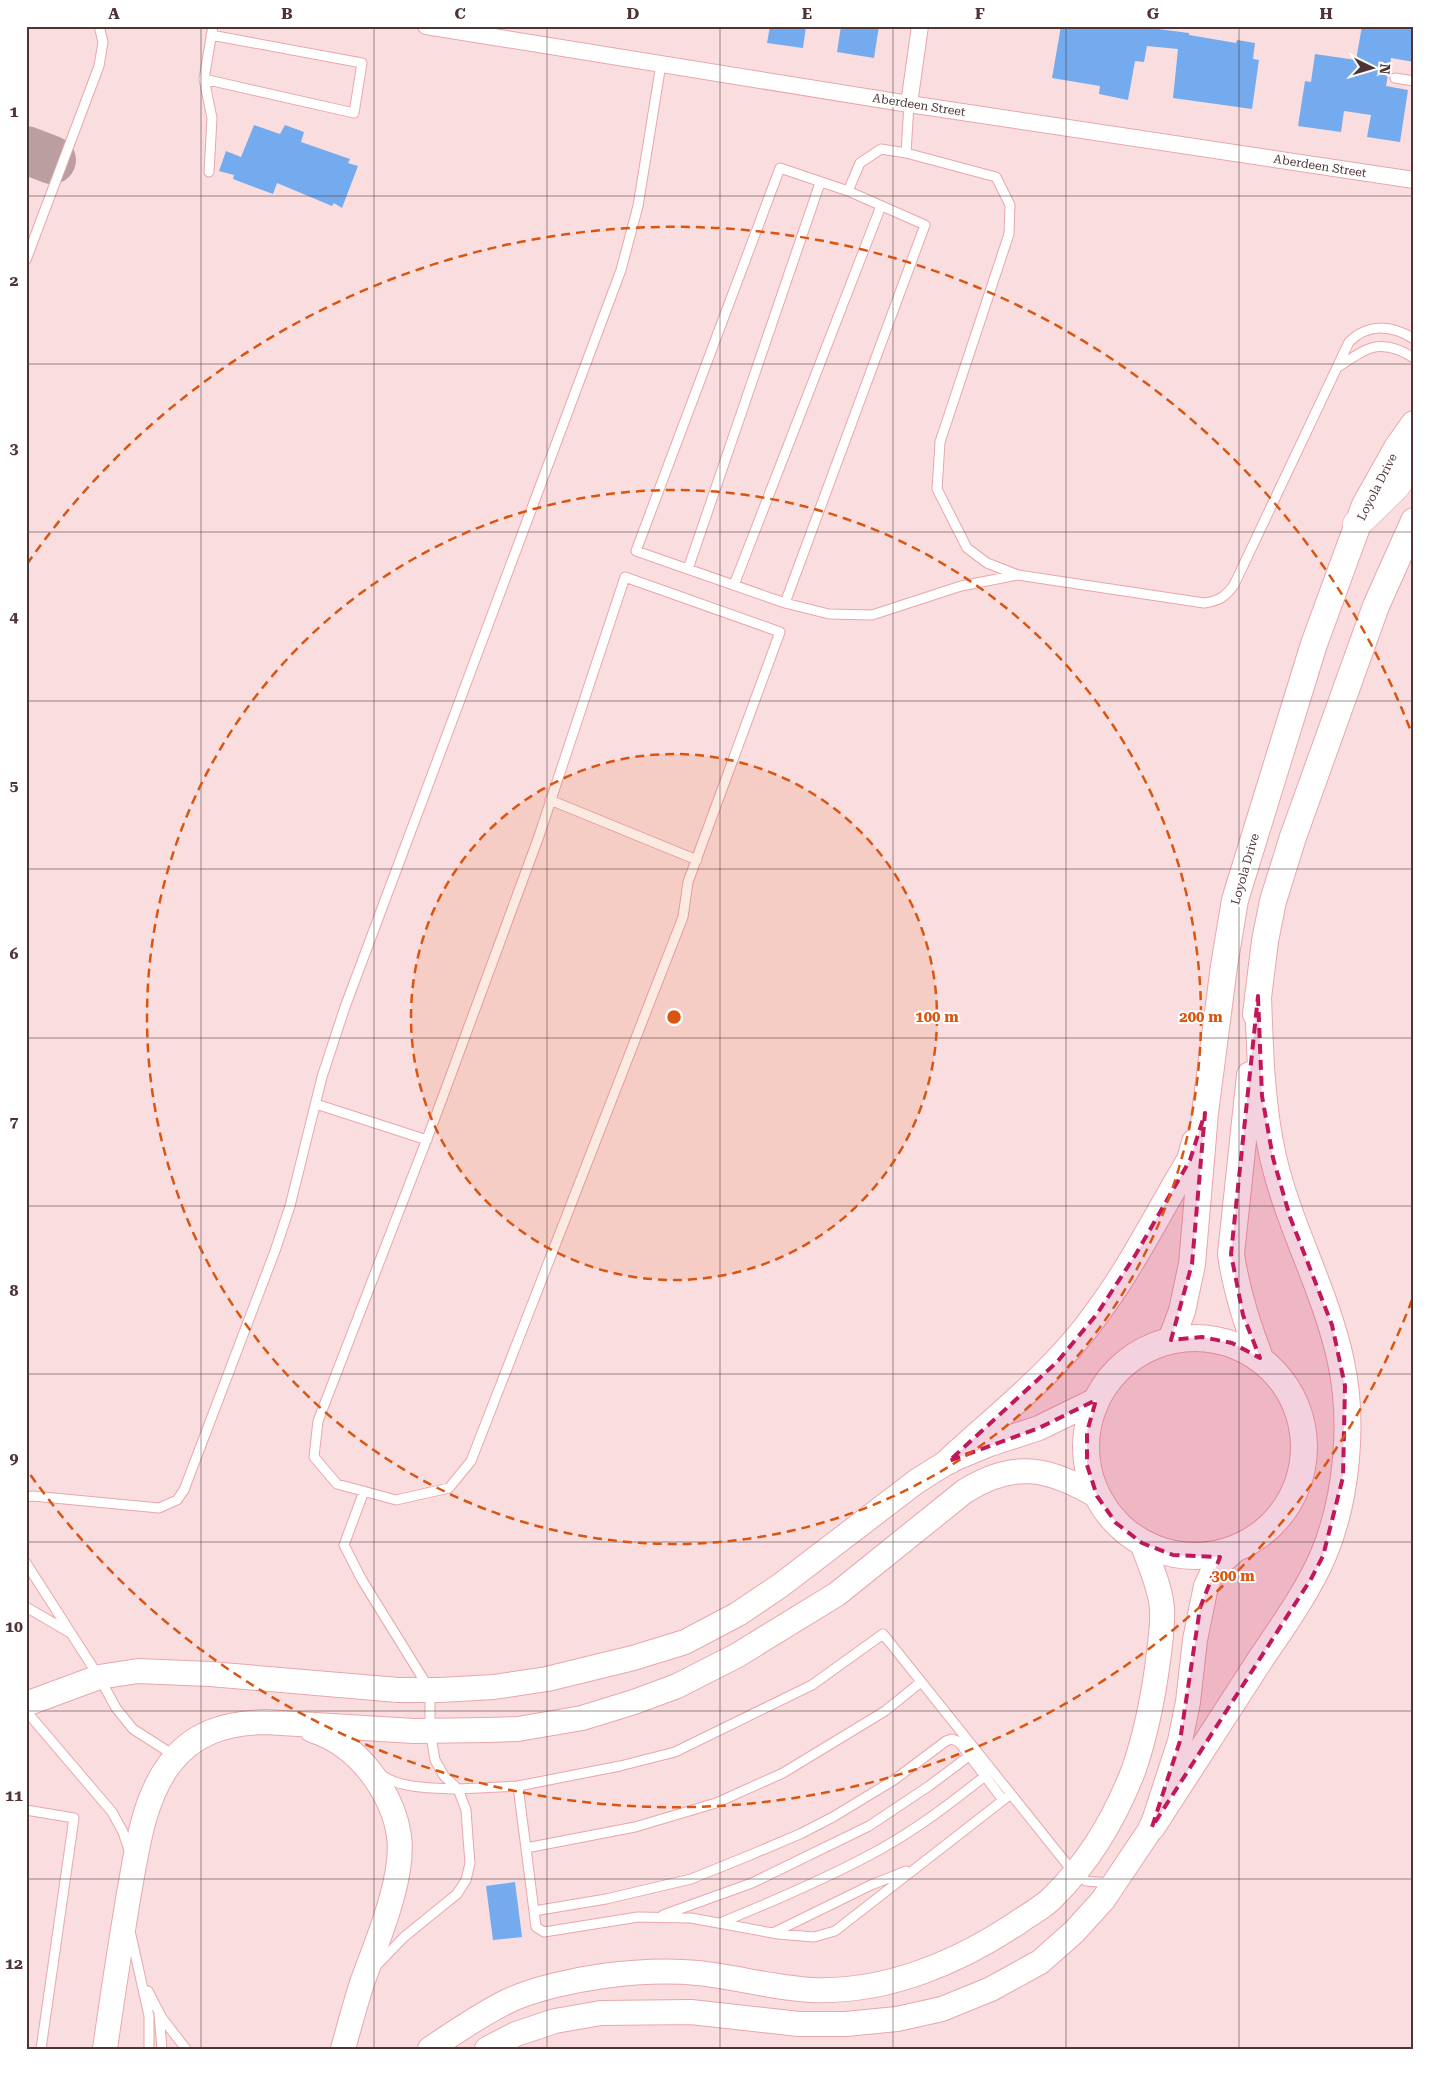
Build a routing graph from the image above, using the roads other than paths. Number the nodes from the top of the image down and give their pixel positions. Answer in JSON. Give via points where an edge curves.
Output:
{"nodes":[{"id":1,"x":100,"y":26,"type":"edge"},
{"id":2,"x":426,"y":26,"type":"edge"},
{"id":3,"x":920,"y":26,"type":"edge"},
{"id":4,"x":212,"y":31,"type":"edge"},
{"id":5,"x":661,"y":64,"type":"junction"},
{"id":6,"x":1395,"y":78,"type":"dead end"},
{"id":7,"x":204,"y":80,"type":"junction"},
{"id":8,"x":1414,"y":81,"type":"edge"},
{"id":9,"x":909,"y":104,"type":"junction"},
{"id":10,"x":906,"y":153,"type":"junction"},
{"id":11,"x":209,"y":172,"type":"dead end"},
{"id":12,"x":1414,"y":180,"type":"edge"},
{"id":13,"x":820,"y":183,"type":"junction"},
{"id":14,"x":848,"y":191,"type":"junction"},
{"id":15,"x":881,"y":206,"type":"junction"},
{"id":16,"x":26,"y":260,"type":"edge"},
{"id":17,"x":1414,"y":339,"type":"edge"},
{"id":18,"x":1414,"y":358,"type":"edge"},
{"id":19,"x":1338,"y":368,"type":"junction"},
{"id":20,"x":1414,"y":424,"type":"edge"},
{"id":21,"x":1414,"y":461,"type":"edge"},
{"id":22,"x":1414,"y":521,"type":"edge"},
{"id":23,"x":1358,"y":524,"type":"junction"},
{"id":24,"x":688,"y":569,"type":"junction"},
{"id":25,"x":1018,"y":576,"type":"junction"},
{"id":26,"x":734,"y":585,"type":"junction"},
{"id":27,"x":785,"y":602,"type":"junction"},
{"id":28,"x":550,"y":800,"type":"junction"},
{"id":29,"x":697,"y":860,"type":"junction"},
{"id":30,"x":1258,"y":996,"type":"junction"},
{"id":31,"x":316,"y":1104,"type":"junction"},
{"id":32,"x":1204,"y":1113,"type":"junction"},
{"id":33,"x":427,"y":1140,"type":"junction"},
{"id":34,"x":1171,"y":1340,"type":"junction"},
{"id":35,"x":1260,"y":1358,"type":"junction"},
{"id":36,"x":1096,"y":1400,"type":"junction"},
{"id":37,"x":949,"y":1461,"type":"junction"},
{"id":38,"x":364,"y":1491,"type":"junction"},
{"id":39,"x":1097,"y":1496,"type":"junction"},
{"id":40,"x":26,"y":1497,"type":"edge"},
{"id":41,"x":1142,"y":1544,"type":"junction"},
{"id":42,"x":1237,"y":1548,"type":"junction"},
{"id":43,"x":26,"y":1563,"type":"edge"},
{"id":44,"x":26,"y":1607,"type":"edge"},
{"id":45,"x":71,"y":1634,"type":"junction"},
{"id":46,"x":99,"y":1677,"type":"junction"},
{"id":47,"x":921,"y":1682,"type":"junction"},
{"id":48,"x":430,"y":1690,"type":"junction"},
{"id":49,"x":26,"y":1704,"type":"edge"},
{"id":50,"x":26,"y":1711,"type":"edge"},
{"id":51,"x":296,"y":1724,"type":"junction"},
{"id":52,"x":430,"y":1731,"type":"junction"},
{"id":53,"x":969,"y":1756,"type":"junction"},
{"id":54,"x":177,"y":1757,"type":"junction"},
{"id":55,"x":365,"y":1765,"type":"junction"},
{"id":56,"x":985,"y":1776,"type":"junction"},
{"id":57,"x":518,"y":1786,"type":"junction"},
{"id":58,"x":458,"y":1789,"type":"junction"},
{"id":59,"x":1011,"y":1794,"type":"junction"},
{"id":60,"x":1003,"y":1800,"type":"junction"},
{"id":61,"x":26,"y":1810,"type":"edge"},
{"id":62,"x":1152,"y":1827,"type":"junction"},
{"id":63,"x":526,"y":1848,"type":"junction"},
{"id":64,"x":134,"y":1865,"type":"junction"},
{"id":65,"x":915,"y":1868,"type":"junction"},
{"id":66,"x":1074,"y":1873,"type":"junction"},
{"id":67,"x":1114,"y":1883,"type":"junction"},
{"id":68,"x":534,"y":1911,"type":"junction"},
{"id":69,"x":658,"y":1917,"type":"junction"},
{"id":70,"x":720,"y":1923,"type":"junction"},
{"id":71,"x":773,"y":1933,"type":"junction"},
{"id":72,"x":135,"y":1961,"type":"junction"},
{"id":73,"x":362,"y":1983,"type":"junction"},
{"id":74,"x":159,"y":2013,"type":"junction"},
{"id":75,"x":41,"y":2049,"type":"edge"},
{"id":76,"x":105,"y":2049,"type":"edge"},
{"id":77,"x":149,"y":2049,"type":"edge"},
{"id":78,"x":162,"y":2049,"type":"edge"},
{"id":79,"x":186,"y":2049,"type":"edge"},
{"id":80,"x":343,"y":2049,"type":"edge"},
{"id":81,"x":430,"y":2049,"type":"edge"},
{"id":82,"x":487,"y":2049,"type":"edge"}],
"edges":[{"from":1,"to":16,"type":"lane","via":[[103,42],[99,66]]},
{"from":2,"to":5,"type":"street","name":"Aberdeen Street"},
{"from":3,"to":9,"type":"street"},
{"from":4,"to":7,"type":"lane"},
{"from":4,"to":7,"type":"lane","via":[[362,63],[354,113]]},
{"from":5,"to":9,"type":"street","name":"Aberdeen Street"},
{"from":5,"to":31,"type":"lane","via":[[638,206],[621,270],[348,999]]},
{"from":6,"to":8,"type":"lane"},
{"from":7,"to":11,"type":"lane","via":[[212,118]]},
{"from":9,"to":10,"type":"lane"},
{"from":9,"to":12,"type":"street","name":"Aberdeen Street"},
{"from":10,"to":14,"type":"lane","via":[[881,149],[860,163]]},
{"from":10,"to":25,"type":"lane","via":[[996,176],[1010,205],[1009,234],[940,442],[937,488],[967,548],[987,562]]},
{"from":13,"to":14,"type":"lane"},
{"from":13,"to":24,"type":"lane"},
{"from":13,"to":24,"type":"lane","via":[[780,168],[636,551]]},
{"from":14,"to":15,"type":"lane"},
{"from":15,"to":26,"type":"lane"},
{"from":15,"to":27,"type":"lane","via":[[925,225]]},
{"from":17,"to":19,"type":"lane","via":[[1391,328],[1380,327],[1357,334],[1349,342]]},
{"from":18,"to":19,"type":"lane","via":[[1398,349],[1378,345],[1364,350]]},
{"from":19,"to":25,"type":"lane","via":[[1226,596],[1216,602],[1204,603]]},
{"from":20,"to":23,"type":"main road","name":"Loyola Drive","via":[[1365,504]]},
{"from":21,"to":23,"type":"highway"},
{"from":22,"to":30,"type":"main road","via":[[1376,606],[1293,837],[1273,901]]},
{"from":23,"to":32,"type":"main road","name":"Loyola Drive","via":[[1314,644],[1235,900]]},
{"from":24,"to":26,"type":"lane"},
{"from":25,"to":27,"type":"lane","via":[[961,586],[872,615],[829,614]]},
{"from":26,"to":27,"type":"lane"},
{"from":28,"to":29,"type":"lane"},
{"from":28,"to":29,"type":"lane","via":[[625,576],[780,632]]},
{"from":28,"to":33,"type":"lane"},
{"from":29,"to":38,"type":"lane","via":[[688,882],[683,917],[471,1461],[448,1488],[396,1500]]},
{"from":30,"to":35,"type":"main road","via":[[1231,1254],[1243,1315]]},
{"from":30,"to":62,"type":"main road","via":[[1262,1096],[1273,1158],[1290,1216],[1332,1325],[1345,1386],[1348,1429],[1343,1477],[1323,1556],[1311,1579]]},
{"from":31,"to":33,"type":"lane"},
{"from":31,"to":40,"type":"lane","via":[[300,1173],[275,1251],[184,1490],[177,1500],[159,1508]]},
{"from":32,"to":34,"type":"main road","name":"Loyola Drive","via":[[1192,1264],[1188,1289]]},
{"from":32,"to":37,"type":"main road","via":[[1190,1160],[1097,1314],[1057,1362]]},
{"from":33,"to":38,"type":"lane","via":[[318,1421],[314,1457],[337,1484]]},
{"from":34,"to":35,"type":"main road","via":[[1202,1337],[1232,1343]]},
{"from":34,"to":36,"type":"main road","via":[[1140,1352],[1127,1362],[1114,1373]]},
{"from":35,"to":42,"type":"main road","via":[[1283,1382],[1298,1411],[1304,1443],[1301,1476],[1287,1506],[1266,1531]]},
{"from":36,"to":37,"type":"main road","via":[[1039,1428]]},
{"from":36,"to":39,"type":"main road","via":[[1087,1432],[1087,1465]]},
{"from":37,"to":48,"type":"main road","via":[[917,1481],[781,1585],[738,1614],[685,1642],[547,1679],[494,1687]]},
{"from":38,"to":48,"type":"lane","via":[[344,1545]]},
{"from":39,"to":41,"type":"main road","via":[[1116,1523]]},
{"from":39,"to":52,"type":"main road","via":[[1056,1475],[1036,1471],[1005,1472],[965,1491],[836,1594],[736,1656],[677,1686],[582,1718],[550,1724],[495,1730]]},
{"from":41,"to":42,"type":"main road","via":[[1173,1555],[1206,1556]]},
{"from":41,"to":66,"type":"main road","via":[[1162,1607],[1153,1698],[1142,1746],[1128,1785],[1111,1820]]},
{"from":42,"to":62,"type":"main road","via":[[1214,1569],[1206,1586],[1194,1640],[1180,1742]]},
{"from":43,"to":45,"type":"lane"},
{"from":44,"to":45,"type":"lane"},
{"from":45,"to":46,"type":"lane"},
{"from":46,"to":48,"type":"main road","via":[[138,1671]]},
{"from":46,"to":49,"type":"main road"},
{"from":46,"to":54,"type":"lane","via":[[116,1708],[134,1729]]},
{"from":47,"to":57,"type":"lane","via":[[882,1634],[812,1685],[675,1752]]},
{"from":47,"to":59,"type":"lane"},
{"from":47,"to":63,"type":"lane","via":[[886,1711],[783,1773],[716,1803],[635,1827]]},
{"from":48,"to":52,"type":"lane"},
{"from":50,"to":64,"type":"lane","via":[[112,1812]]},
{"from":51,"to":52,"type":"main road"},
{"from":51,"to":54,"type":"main road","via":[[265,1722],[224,1726],[205,1734]]},
{"from":51,"to":55,"type":"main road","via":[[327,1734]]},
{"from":52,"to":58,"type":"lane","via":[[435,1760]]},
{"from":53,"to":56,"type":"lane"},
{"from":53,"to":68,"type":"lane","via":[[959,1742],[946,1741],[894,1780],[833,1817],[691,1879],[606,1900]]},
{"from":53,"to":69,"type":"lane","via":[[869,1826],[752,1883]]},
{"from":54,"to":64,"type":"main road","via":[[169,1765],[151,1799]]},
{"from":55,"to":58,"type":"lane","via":[[391,1781],[411,1786]]},
{"from":55,"to":73,"type":"main road","via":[[385,1791],[400,1838],[394,1886],[384,1925]]},
{"from":56,"to":60,"type":"lane"},
{"from":56,"to":70,"type":"lane","via":[[938,1813],[879,1850],[785,1896]]},
{"from":57,"to":58,"type":"lane"},
{"from":57,"to":63,"type":"lane"},
{"from":58,"to":73,"type":"lane","via":[[466,1810],[470,1863],[466,1880],[457,1894],[385,1955]]},
{"from":59,"to":60,"type":"lane"},
{"from":59,"to":66,"type":"lane"},
{"from":60,"to":65,"type":"lane"},
{"from":61,"to":75,"type":"lane","via":[[74,1818]]},
{"from":62,"to":67,"type":"main road"},
{"from":63,"to":68,"type":"lane"},
{"from":64,"to":72,"type":"lane","via":[[131,1932]]},
{"from":64,"to":76,"type":"main road"},
{"from":65,"to":71,"type":"lane","via":[[871,1885]]},
{"from":65,"to":71,"type":"lane","via":[[835,1931],[814,1937]]},
{"from":66,"to":67,"type":"lane","via":[[1086,1881]]},
{"from":66,"to":81,"type":"main road","via":[[1052,1899],[1003,1933],[947,1962],[896,1981],[813,1990],[697,1973],[604,1976],[557,1985],[509,2000],[472,2020]]},
{"from":67,"to":82,"type":"main road","via":[[1074,1932],[1040,1962],[991,1989],[942,2010],[846,2024],[799,2024],[691,2012],[601,2012],[555,2021],[516,2034]]},
{"from":68,"to":69,"type":"lane","via":[[536,1927],[544,1932],[638,1916]]},
{"from":69,"to":70,"type":"lane"},
{"from":70,"to":71,"type":"lane"},
{"from":72,"to":74,"type":"lane"},
{"from":72,"to":77,"type":"lane","via":[[149,2016]]},
{"from":73,"to":80,"type":"main road"},
{"from":74,"to":78,"type":"lane"},
{"from":74,"to":79,"type":"lane"}]}
